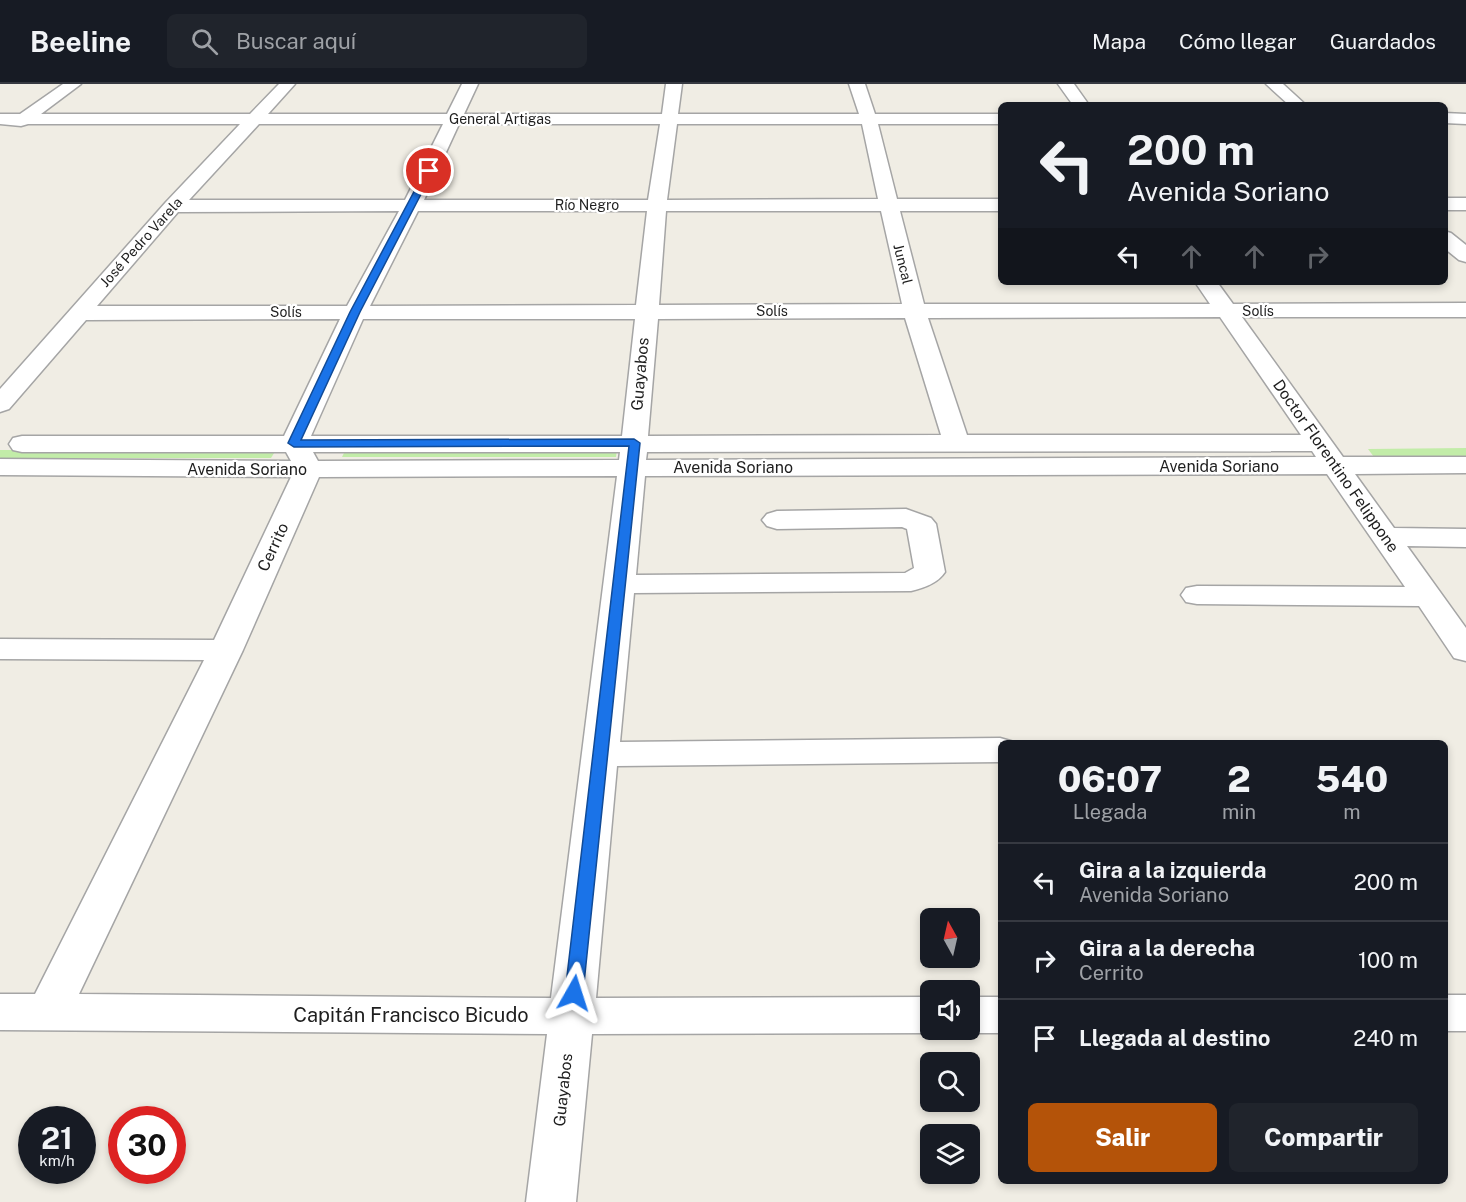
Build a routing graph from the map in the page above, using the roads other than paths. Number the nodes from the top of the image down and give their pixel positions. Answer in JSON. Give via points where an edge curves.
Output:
{"nodes":[{"id":1,"x":73,"y":84,"type":"edge"},
{"id":2,"x":287,"y":84,"type":"edge"},
{"id":3,"x":470,"y":84,"type":"edge"},
{"id":4,"x":674,"y":84,"type":"edge"},
{"id":5,"x":857,"y":84,"type":"edge"},
{"id":6,"x":1066,"y":84,"type":"edge"},
{"id":7,"x":1274,"y":84,"type":"edge"},
{"id":8,"x":1080,"y":102,"type":"edge"},
{"id":9,"x":1295,"y":102,"type":"edge"},
{"id":10,"x":1448,"y":118,"type":"edge"},
{"id":11,"x":1466,"y":118,"type":"edge"},
{"id":12,"x":0,"y":119,"type":"edge"},
{"id":13,"x":24,"y":119,"type":"junction"},
{"id":14,"x":253,"y":119,"type":"junction"},
{"id":15,"x":455,"y":119,"type":"junction"},
{"id":16,"x":670,"y":119,"type":"junction"},
{"id":17,"x":868,"y":119,"type":"junction"},
{"id":18,"x":998,"y":119,"type":"edge"},
{"id":19,"x":0,"y":137,"type":"edge"},
{"id":20,"x":1448,"y":204,"type":"edge"},
{"id":21,"x":1466,"y":204,"type":"edge"},
{"id":22,"x":412,"y":205,"type":"junction"},
{"id":23,"x":889,"y":205,"type":"junction"},
{"id":24,"x":998,"y":205,"type":"edge"},
{"id":25,"x":173,"y":206,"type":"junction"},
{"id":26,"x":657,"y":206,"type":"junction"},
{"id":27,"x":1448,"y":240,"type":"edge"},
{"id":28,"x":1466,"y":256,"type":"edge"},
{"id":29,"x":1208,"y":285,"type":"edge"},
{"id":30,"x":914,"y":310,"type":"junction"},
{"id":31,"x":1466,"y":310,"type":"edge"},
{"id":32,"x":1226,"y":311,"type":"junction"},
{"id":33,"x":355,"y":312,"type":"junction"},
{"id":34,"x":646,"y":312,"type":"junction"},
{"id":35,"x":78,"y":313,"type":"junction"},
{"id":36,"x":0,"y":404,"type":"edge"},
{"id":37,"x":956,"y":442,"type":"junction"},
{"id":38,"x":1466,"y":442,"type":"edge"},
{"id":39,"x":0,"y":444,"type":"edge"},
{"id":40,"x":633,"y":455,"type":"junction"},
{"id":41,"x":1328,"y":455,"type":"junction"},
{"id":42,"x":301,"y":456,"type":"junction"},
{"id":43,"x":1466,"y":465,"type":"edge"},
{"id":44,"x":0,"y":467,"type":"edge"},
{"id":45,"x":777,"y":520,"type":"dead end"},
{"id":46,"x":1386,"y":537,"type":"junction"},
{"id":47,"x":1466,"y":538,"type":"edge"},
{"id":48,"x":618,"y":584,"type":"junction"},
{"id":49,"x":1197,"y":595,"type":"dead end"},
{"id":50,"x":1428,"y":597,"type":"junction"},
{"id":51,"x":0,"y":649,"type":"edge"},
{"id":52,"x":226,"y":650,"type":"junction"},
{"id":53,"x":1466,"y":651,"type":"edge"},
{"id":54,"x":998,"y":750,"type":"edge"},
{"id":55,"x":601,"y":754,"type":"junction"},
{"id":56,"x":0,"y":1012,"type":"edge"},
{"id":57,"x":48,"y":1012,"type":"junction"},
{"id":58,"x":1448,"y":1013,"type":"edge"},
{"id":59,"x":1466,"y":1013,"type":"edge"},
{"id":60,"x":920,"y":1015,"type":"edge"},
{"id":61,"x":980,"y":1015,"type":"edge"},
{"id":62,"x":998,"y":1015,"type":"edge"},
{"id":63,"x":572,"y":1016,"type":"junction"},
{"id":64,"x":551,"y":1202,"type":"edge"}],
"edges":[{"from":1,"to":13,"type":"street"},
{"from":2,"to":14,"type":"street","name":"José Pedro Varela"},
{"from":3,"to":15,"type":"street","name":"Cerrito"},
{"from":4,"to":16,"type":"street","name":"Guayabos"},
{"from":5,"to":17,"type":"street","name":"Juncal"},
{"from":6,"to":8,"type":"street"},
{"from":7,"to":9,"type":"street"},
{"from":10,"to":11,"type":"street"},
{"from":12,"to":13,"type":"street","name":"General Artigas"},
{"from":13,"to":14,"type":"street","name":"General Artigas"},
{"from":13,"to":19,"type":"street"},
{"from":14,"to":15,"type":"street","name":"General Artigas"},
{"from":14,"to":25,"type":"street","name":"José Pedro Varela"},
{"from":15,"to":16,"type":"street","name":"General Artigas"},
{"from":15,"to":22,"type":"street","name":"Cerrito"},
{"from":16,"to":17,"type":"street","name":"General Artigas"},
{"from":16,"to":26,"type":"street","name":"Guayabos"},
{"from":17,"to":18,"type":"street","name":"General Artigas"},
{"from":17,"to":23,"type":"street","name":"Juncal"},
{"from":20,"to":21,"type":"street"},
{"from":22,"to":25,"type":"street","name":"Río Negro"},
{"from":22,"to":26,"type":"street","name":"Río Negro"},
{"from":22,"to":33,"type":"street","name":"Cerrito"},
{"from":23,"to":24,"type":"street","name":"Río Negro"},
{"from":23,"to":26,"type":"street","name":"Río Negro"},
{"from":23,"to":30,"type":"street","name":"Juncal"},
{"from":25,"to":35,"type":"street","name":"José Pedro Varela"},
{"from":26,"to":34,"type":"street","name":"Guayabos"},
{"from":27,"to":28,"type":"street"},
{"from":29,"to":32,"type":"street","name":"Doctor Florentino Felippone"},
{"from":30,"to":32,"type":"street","name":"Solís"},
{"from":30,"to":34,"type":"street","name":"Solís"},
{"from":30,"to":37,"type":"street","name":"Juncal"},
{"from":31,"to":32,"type":"street","name":"Solís"},
{"from":32,"to":41,"type":"street","name":"Doctor Florentino Felippone"},
{"from":33,"to":34,"type":"street","name":"Solís"},
{"from":33,"to":35,"type":"street","name":"Solís"},
{"from":33,"to":42,"type":"street","name":"Cerrito"},
{"from":34,"to":40,"type":"street","name":"Guayabos"},
{"from":35,"to":36,"type":"street","name":"José Pedro Varela"},
{"from":37,"to":40,"type":"street","name":"Avenida Soriano"},
{"from":37,"to":41,"type":"street","name":"Avenida Soriano"},
{"from":38,"to":41,"type":"street","name":"Avenida Soriano"},
{"from":39,"to":42,"type":"street","name":"Avenida Soriano"},
{"from":40,"to":41,"type":"street","name":"Avenida Soriano"},
{"from":40,"to":42,"type":"street","name":"Avenida Soriano"},
{"from":40,"to":48,"type":"street","name":"Guayabos"},
{"from":41,"to":43,"type":"street","name":"Avenida Soriano"},
{"from":41,"to":46,"type":"street","name":"Doctor Florentino Felippone"},
{"from":42,"to":44,"type":"street","name":"Avenida Soriano"},
{"from":42,"to":52,"type":"street","name":"Cerrito"},
{"from":45,"to":48,"type":"street","via":[[906,518],[921,524],[930,572],[911,582]]},
{"from":46,"to":47,"type":"street"},
{"from":46,"to":50,"type":"street","name":"Doctor Florentino Felippone"},
{"from":48,"to":55,"type":"street","name":"Guayabos"},
{"from":49,"to":50,"type":"street"},
{"from":50,"to":53,"type":"street","name":"Doctor Florentino Felippone"},
{"from":51,"to":52,"type":"street"},
{"from":52,"to":57,"type":"street","name":"Cerrito"},
{"from":54,"to":55,"type":"street"},
{"from":55,"to":63,"type":"street","name":"Guayabos"},
{"from":56,"to":57,"type":"street","name":"Capitán Francisco Bicudo"},
{"from":57,"to":63,"type":"street","name":"Capitán Francisco Bicudo"},
{"from":58,"to":59,"type":"street"},
{"from":60,"to":63,"type":"street","name":"Capitán Francisco Bicudo"},
{"from":61,"to":62,"type":"street"},
{"from":63,"to":64,"type":"street","name":"Guayabos"}]}
